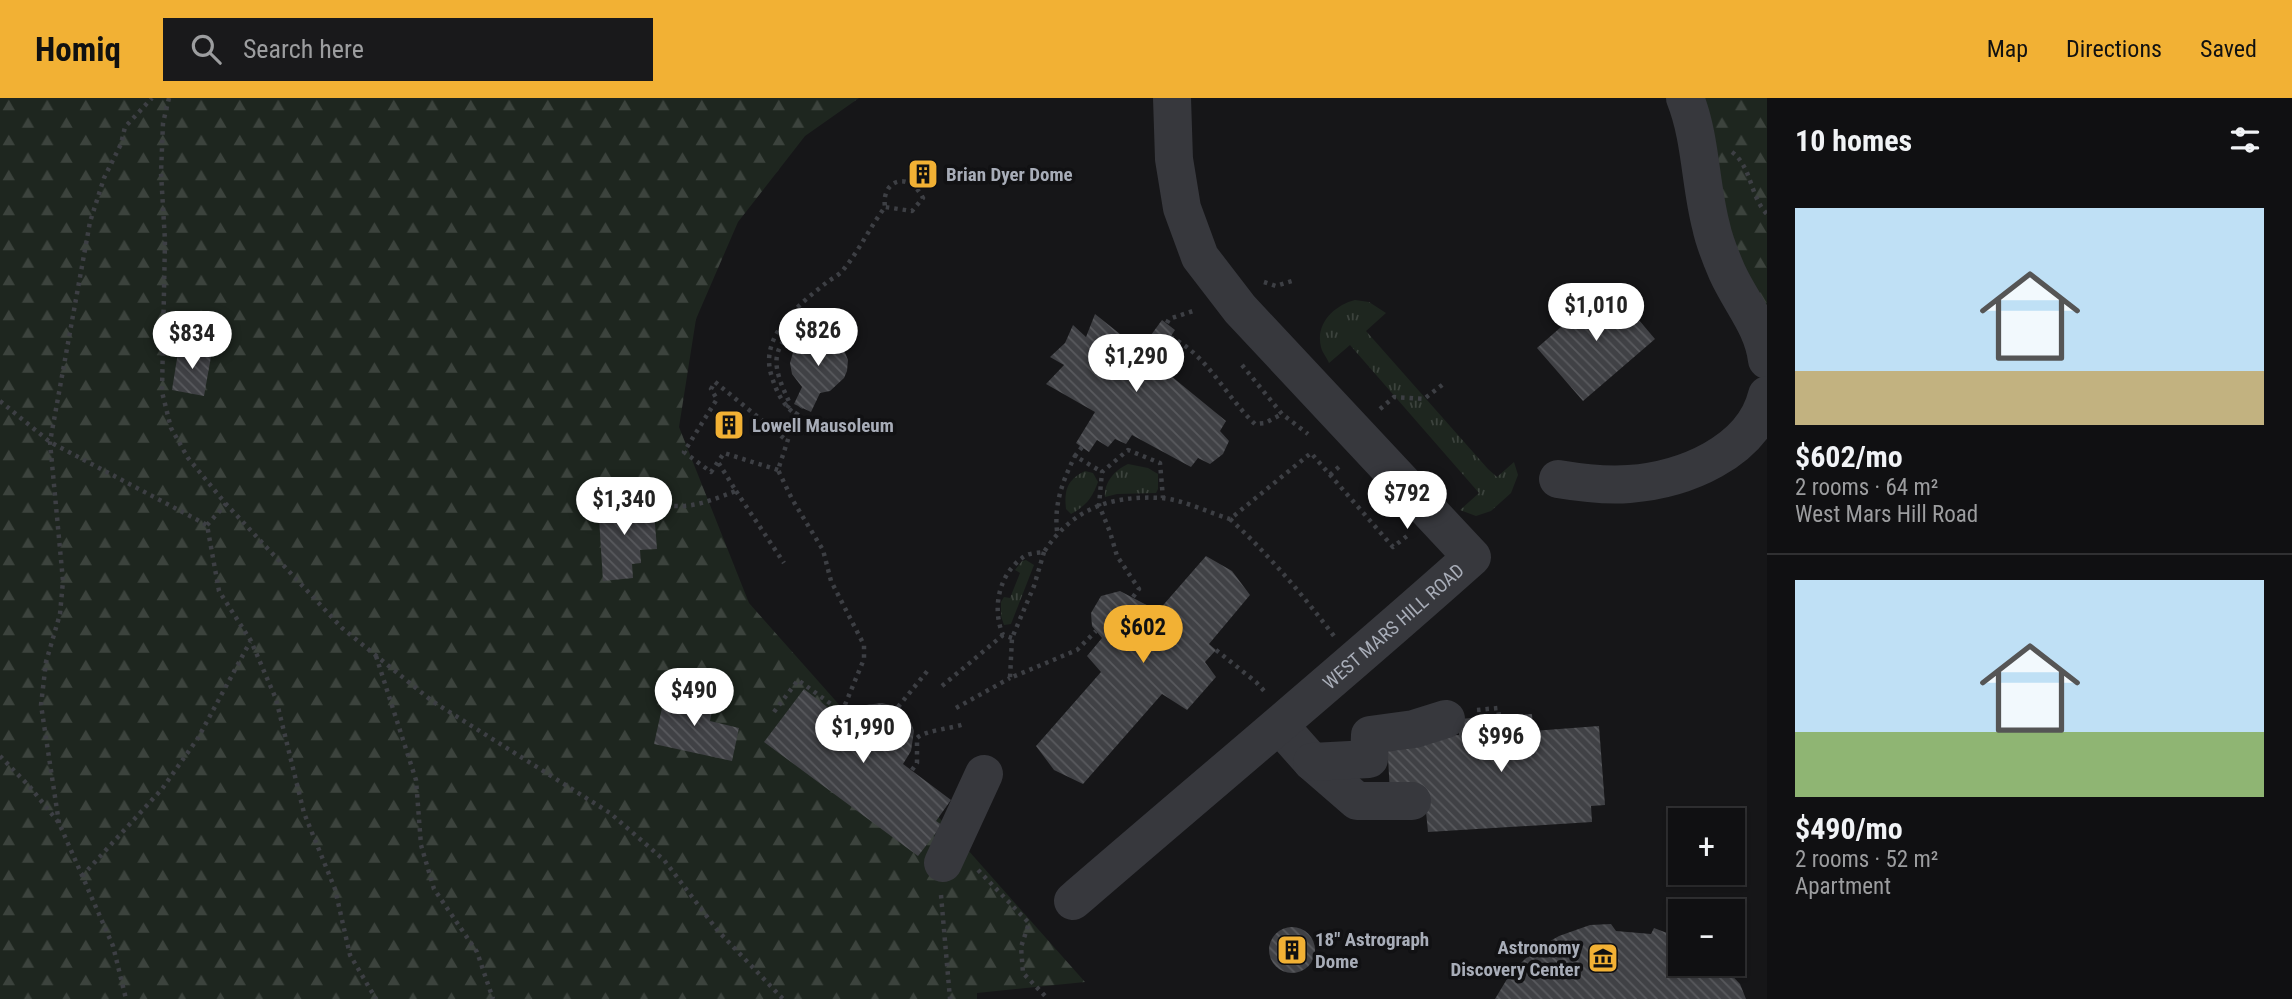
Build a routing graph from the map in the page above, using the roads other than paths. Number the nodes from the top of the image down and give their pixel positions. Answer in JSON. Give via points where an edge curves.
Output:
{"nodes":[{"id":1,"x":1172,"y":98,"type":"edge"},
{"id":2,"x":1685,"y":98,"type":"edge"},
{"id":3,"x":1767,"y":360,"type":"edge"},
{"id":4,"x":1767,"y":395,"type":"edge"},
{"id":5,"x":1558,"y":479,"type":"dead end"},
{"id":6,"x":1274,"y":711,"type":"junction"},
{"id":7,"x":1446,"y":719,"type":"dead end"},
{"id":8,"x":1312,"y":762,"type":"junction"},
{"id":9,"x":984,"y":774,"type":"dead end"},
{"id":10,"x":1412,"y":801,"type":"dead end"},
{"id":11,"x":947,"y":855,"type":"road end"},
{"id":12,"x":1073,"y":901,"type":"dead end"}],
"edges":[{"from":1,"to":6,"type":"street","name":"WEST MARS HILL ROAD","via":[[1174,159],[1182,208],[1200,257],[1240,309],[1472,557]]},
{"from":2,"to":3,"type":"street","via":[[1710,226],[1727,273],[1765,342]]},
{"from":4,"to":5,"type":"street","via":[[1763,410],[1745,434],[1724,454],[1692,470],[1632,484],[1594,485]]},
{"from":6,"to":8,"type":"street"},
{"from":6,"to":12,"type":"street","name":"WEST MARS HILL ROAD","via":[[1234,762]]},
{"from":7,"to":8,"type":"street","via":[[1414,729],[1370,734],[1369,759]]},
{"from":8,"to":10,"type":"street","via":[[1357,801]]},
{"from":9,"to":11,"type":"street"}]}
